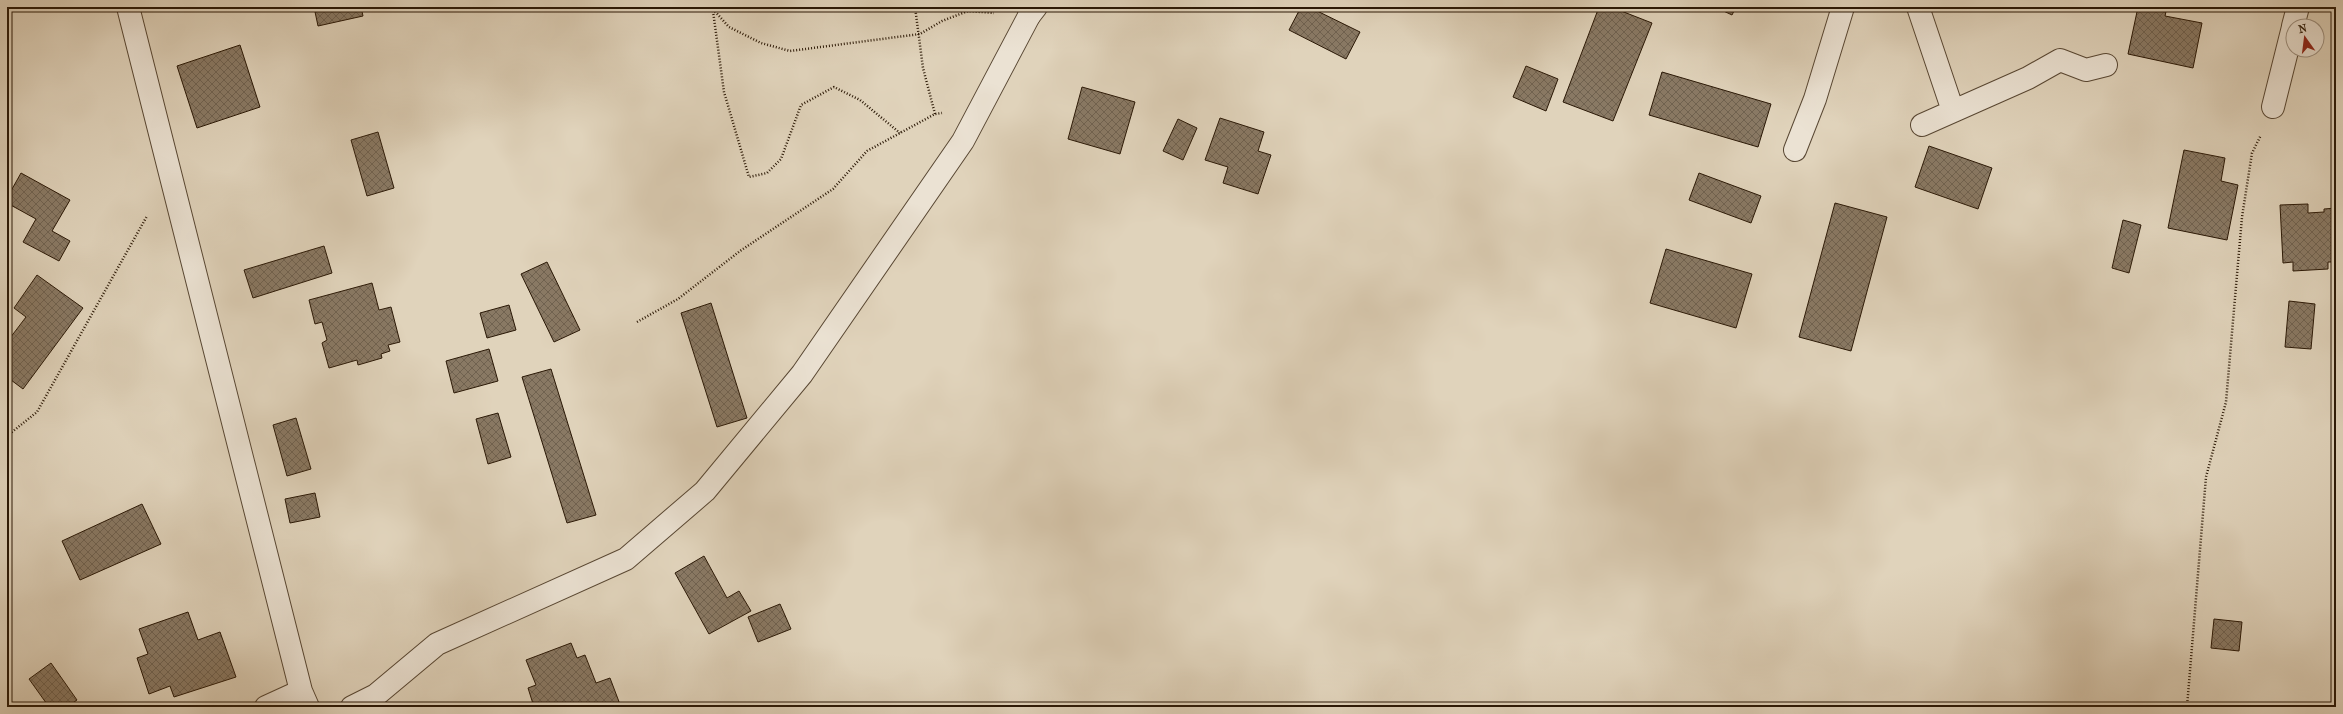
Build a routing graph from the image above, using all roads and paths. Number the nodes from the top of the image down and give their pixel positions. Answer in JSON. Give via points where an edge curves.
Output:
{"nodes":[{"id":1,"x":128,"y":7,"type":"edge"},
{"id":2,"x":711,"y":7,"type":"edge"},
{"id":3,"x":915,"y":7,"type":"edge"},
{"id":4,"x":1843,"y":7,"type":"edge"},
{"id":5,"x":1918,"y":7,"type":"edge"},
{"id":6,"x":2298,"y":7,"type":"edge"},
{"id":7,"x":713,"y":11,"type":"junction"},
{"id":8,"x":1032,"y":12,"type":"edge"},
{"id":9,"x":2295,"y":18,"type":"edge"},
{"id":10,"x":920,"y":34,"type":"junction"},
{"id":11,"x":2285,"y":58,"type":"edge"},
{"id":12,"x":2106,"y":65,"type":"dead end"},
{"id":13,"x":980,"y":107,"type":"junction"},
{"id":14,"x":2273,"y":107,"type":"joint"},
{"id":15,"x":1953,"y":111,"type":"junction"},
{"id":16,"x":935,"y":114,"type":"junction"},
{"id":17,"x":1922,"y":124,"type":"dead end"},
{"id":18,"x":900,"y":133,"type":"junction"},
{"id":19,"x":1795,"y":150,"type":"dead end"},
{"id":20,"x":176,"y":191,"type":"junction"},
{"id":21,"x":637,"y":322,"type":"dead end"},
{"id":22,"x":7,"y":436,"type":"edge"},
{"id":23,"x":304,"y":699,"type":"edge"},
{"id":24,"x":266,"y":707,"type":"edge"},
{"id":25,"x":352,"y":707,"type":"edge"},
{"id":26,"x":2187,"y":707,"type":"edge"}],
"edges":[{"from":1,"to":20,"type":"street"},
{"from":2,"to":7,"type":"path"},
{"from":3,"to":10,"type":"path"},
{"from":4,"to":19,"type":"street"},
{"from":5,"to":15,"type":"street"},
{"from":6,"to":9,"type":"street"},
{"from":7,"to":10,"type":"path","via":[[729,28],[762,43],[790,51]]},
{"from":7,"to":18,"type":"path","via":[[724,92],[749,177],[767,173],[781,159],[801,105],[834,86],[860,100]]},
{"from":8,"to":10,"type":"path","via":[[968,11],[942,21]]},
{"from":8,"to":13,"type":"street"},
{"from":10,"to":16,"type":"path","via":[[923,68]]},
{"from":11,"to":14,"type":"street"},
{"from":12,"to":15,"type":"street","via":[[2086,70],[2060,60],[2028,78]]},
{"from":13,"to":16,"type":"path"},
{"from":13,"to":25,"type":"street","via":[[963,141],[802,374],[705,491],[626,560],[437,644],[376,695]]},
{"from":14,"to":26,"type":"path","via":[[2252,153],[2242,217],[2226,402],[2206,477]]},
{"from":15,"to":17,"type":"street"},
{"from":16,"to":18,"type":"path"},
{"from":18,"to":21,"type":"path","via":[[867,151],[833,189],[740,251],[678,299]]},
{"from":20,"to":22,"type":"path","via":[[150,210],[37,412]]},
{"from":20,"to":23,"type":"street"},
{"from":23,"to":24,"type":"street"}]}
